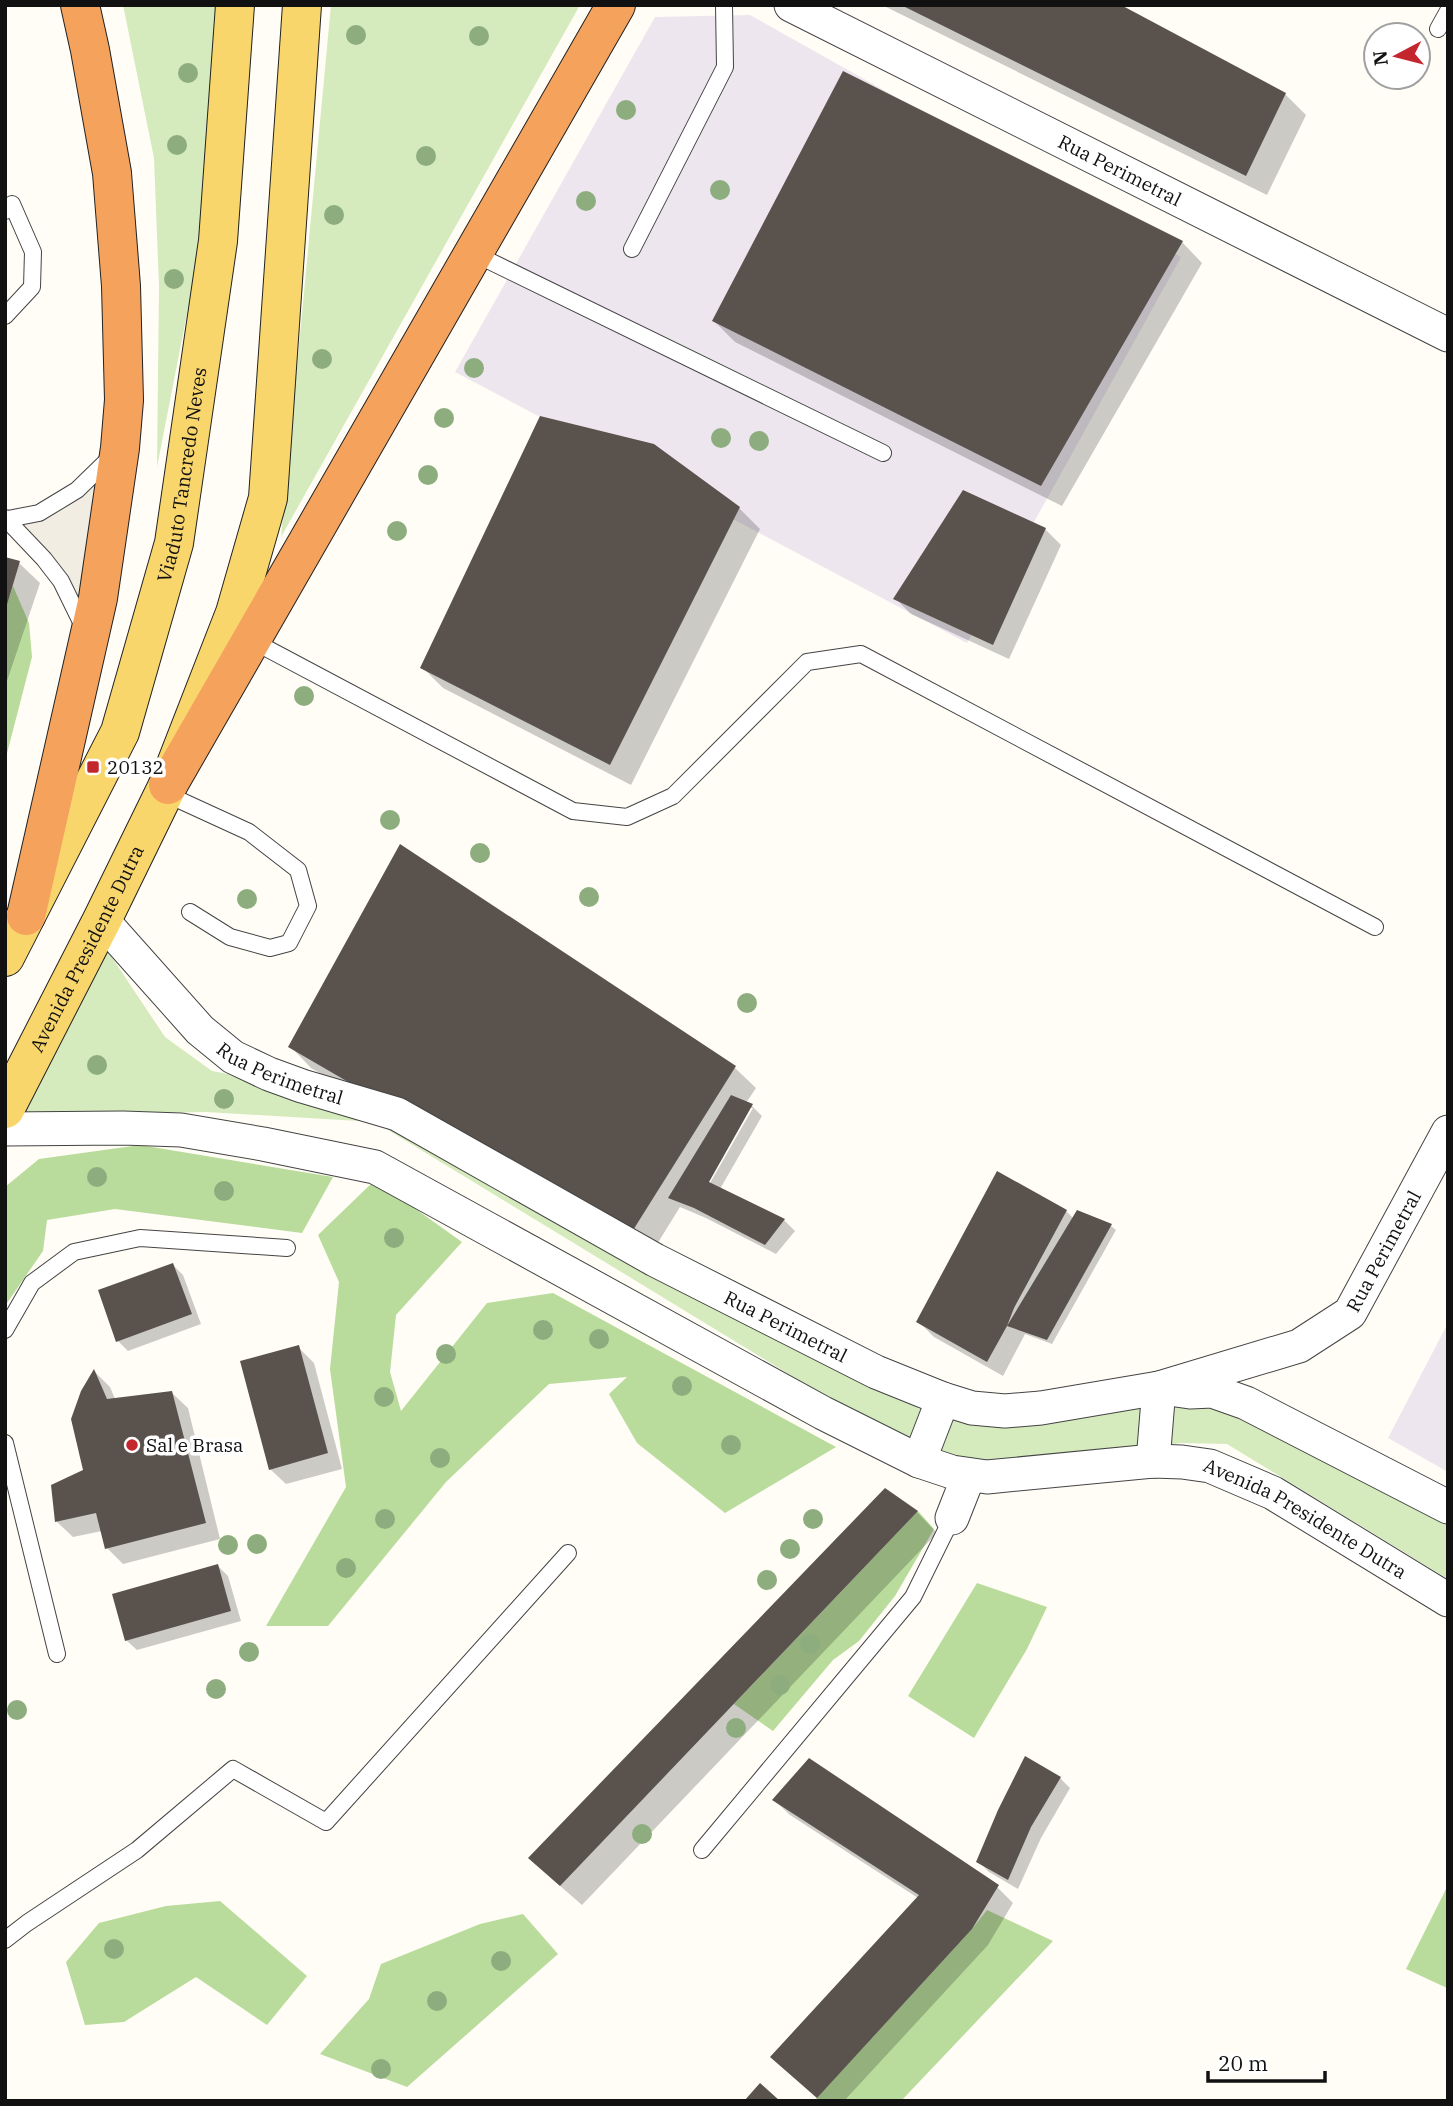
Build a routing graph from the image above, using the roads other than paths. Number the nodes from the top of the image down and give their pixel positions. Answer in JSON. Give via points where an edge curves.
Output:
{"nodes":[{"id":1,"x":79,"y":5,"type":"edge"},
{"id":2,"x":235,"y":5,"type":"edge"},
{"id":3,"x":302,"y":5,"type":"edge"},
{"id":4,"x":616,"y":5,"type":"edge"},
{"id":5,"x":724,"y":5,"type":"edge"},
{"id":6,"x":791,"y":5,"type":"edge"},
{"id":7,"x":1448,"y":11,"type":"edge"},
{"id":8,"x":1438,"y":29,"type":"dead end"},
{"id":9,"x":8,"y":202,"type":"edge"},
{"id":10,"x":632,"y":249,"type":"dead end"},
{"id":11,"x":473,"y":253,"type":"junction"},
{"id":12,"x":5,"y":316,"type":"edge"},
{"id":13,"x":1448,"y":335,"type":"edge"},
{"id":14,"x":120,"y":449,"type":"junction"},
{"id":15,"x":883,"y":453,"type":"dead end"},
{"id":16,"x":7,"y":519,"type":"edge"},
{"id":17,"x":89,"y":639,"type":"junction"},
{"id":18,"x":251,"y":640,"type":"junction"},
{"id":19,"x":166,"y":789,"type":"junction"},
{"id":20,"x":190,"y":912,"type":"dead end"},
{"id":21,"x":26,"y":916,"type":"junction"},
{"id":22,"x":102,"y":920,"type":"junction"},
{"id":23,"x":1375,"y":927,"type":"dead end"},
{"id":24,"x":5,"y":957,"type":"edge"},
{"id":25,"x":5,"y":1109,"type":"edge"},
{"id":26,"x":5,"y":1129,"type":"edge"},
{"id":27,"x":1448,"y":1132,"type":"edge"},
{"id":28,"x":287,"y":1248,"type":"dead end"},
{"id":29,"x":5,"y":1329,"type":"edge"},
{"id":30,"x":1159,"y":1388,"type":"junction"},
{"id":31,"x":943,"y":1399,"type":"junction"},
{"id":32,"x":5,"y":1443,"type":"edge"},
{"id":33,"x":919,"y":1461,"type":"junction"},
{"id":34,"x":1153,"y":1461,"type":"junction"},
{"id":35,"x":969,"y":1475,"type":"junction"},
{"id":36,"x":1448,"y":1507,"type":"edge"},
{"id":37,"x":952,"y":1518,"type":"joint"},
{"id":38,"x":568,"y":1553,"type":"dead end"},
{"id":39,"x":1448,"y":1600,"type":"edge"},
{"id":40,"x":57,"y":1654,"type":"dead end"},
{"id":41,"x":702,"y":1850,"type":"dead end"},
{"id":42,"x":5,"y":1940,"type":"edge"}],
"edges":[{"from":1,"to":14,"type":"highway","via":[[112,173],[121,286],[124,400]]},
{"from":2,"to":21,"type":"main road","name":"Viaduto Tancredo Neves","via":[[218,241],[174,543],[120,732]]},
{"from":3,"to":19,"type":"main road","via":[[268,498],[235,613]]},
{"from":4,"to":11,"type":"highway"},
{"from":5,"to":10,"type":"lane","via":[[725,67]]},
{"from":6,"to":13,"type":"street","name":"Rua Perimetral"},
{"from":7,"to":8,"type":"lane"},
{"from":9,"to":12,"type":"lane","via":[[33,253],[32,287]]},
{"from":11,"to":15,"type":"lane"},
{"from":11,"to":18,"type":"highway"},
{"from":14,"to":16,"type":"lane","via":[[77,490],[39,513]]},
{"from":14,"to":17,"type":"highway"},
{"from":16,"to":17,"type":"lane","via":[[61,581]]},
{"from":17,"to":21,"type":"highway"},
{"from":18,"to":19,"type":"highway"},
{"from":18,"to":23,"type":"lane","via":[[573,811],[628,817],[673,796],[807,662],[861,654]]},
{"from":19,"to":20,"type":"lane","via":[[249,832],[298,870],[308,906],[289,943],[270,948],[230,936]]},
{"from":19,"to":22,"type":"main road","name":"Avenida Presidente Dutra"},
{"from":21,"to":24,"type":"main road"},
{"from":22,"to":25,"type":"main road","name":"Avenida Presidente Dutra"},
{"from":22,"to":31,"type":"street","name":"Rua Perimetral","via":[[200,1030],[233,1057],[302,1086],[397,1114],[654,1260],[876,1372]]},
{"from":26,"to":33,"type":"street","via":[[181,1130],[375,1167]]},
{"from":27,"to":30,"type":"street","name":"Rua Perimetral","via":[[1350,1313],[1299,1346]]},
{"from":28,"to":29,"type":"lane","via":[[140,1238],[74,1252],[32,1283]]},
{"from":30,"to":31,"type":"street","name":"Rua Perimetral","via":[[1005,1411]]},
{"from":30,"to":34,"type":"street"},
{"from":30,"to":36,"type":"street","via":[[1212,1391],[1246,1403]]},
{"from":31,"to":33,"type":"street"},
{"from":32,"to":40,"type":"lane"},
{"from":33,"to":35,"type":"street"},
{"from":34,"to":35,"type":"street","via":[[1032,1474]]},
{"from":34,"to":39,"type":"street","name":"Avenida Presidente Dutra","via":[[1210,1466],[1273,1493]]},
{"from":35,"to":37,"type":"street"},
{"from":37,"to":41,"type":"lane","via":[[913,1597]]},
{"from":38,"to":42,"type":"lane","via":[[326,1822],[233,1769],[137,1850]]}]}
